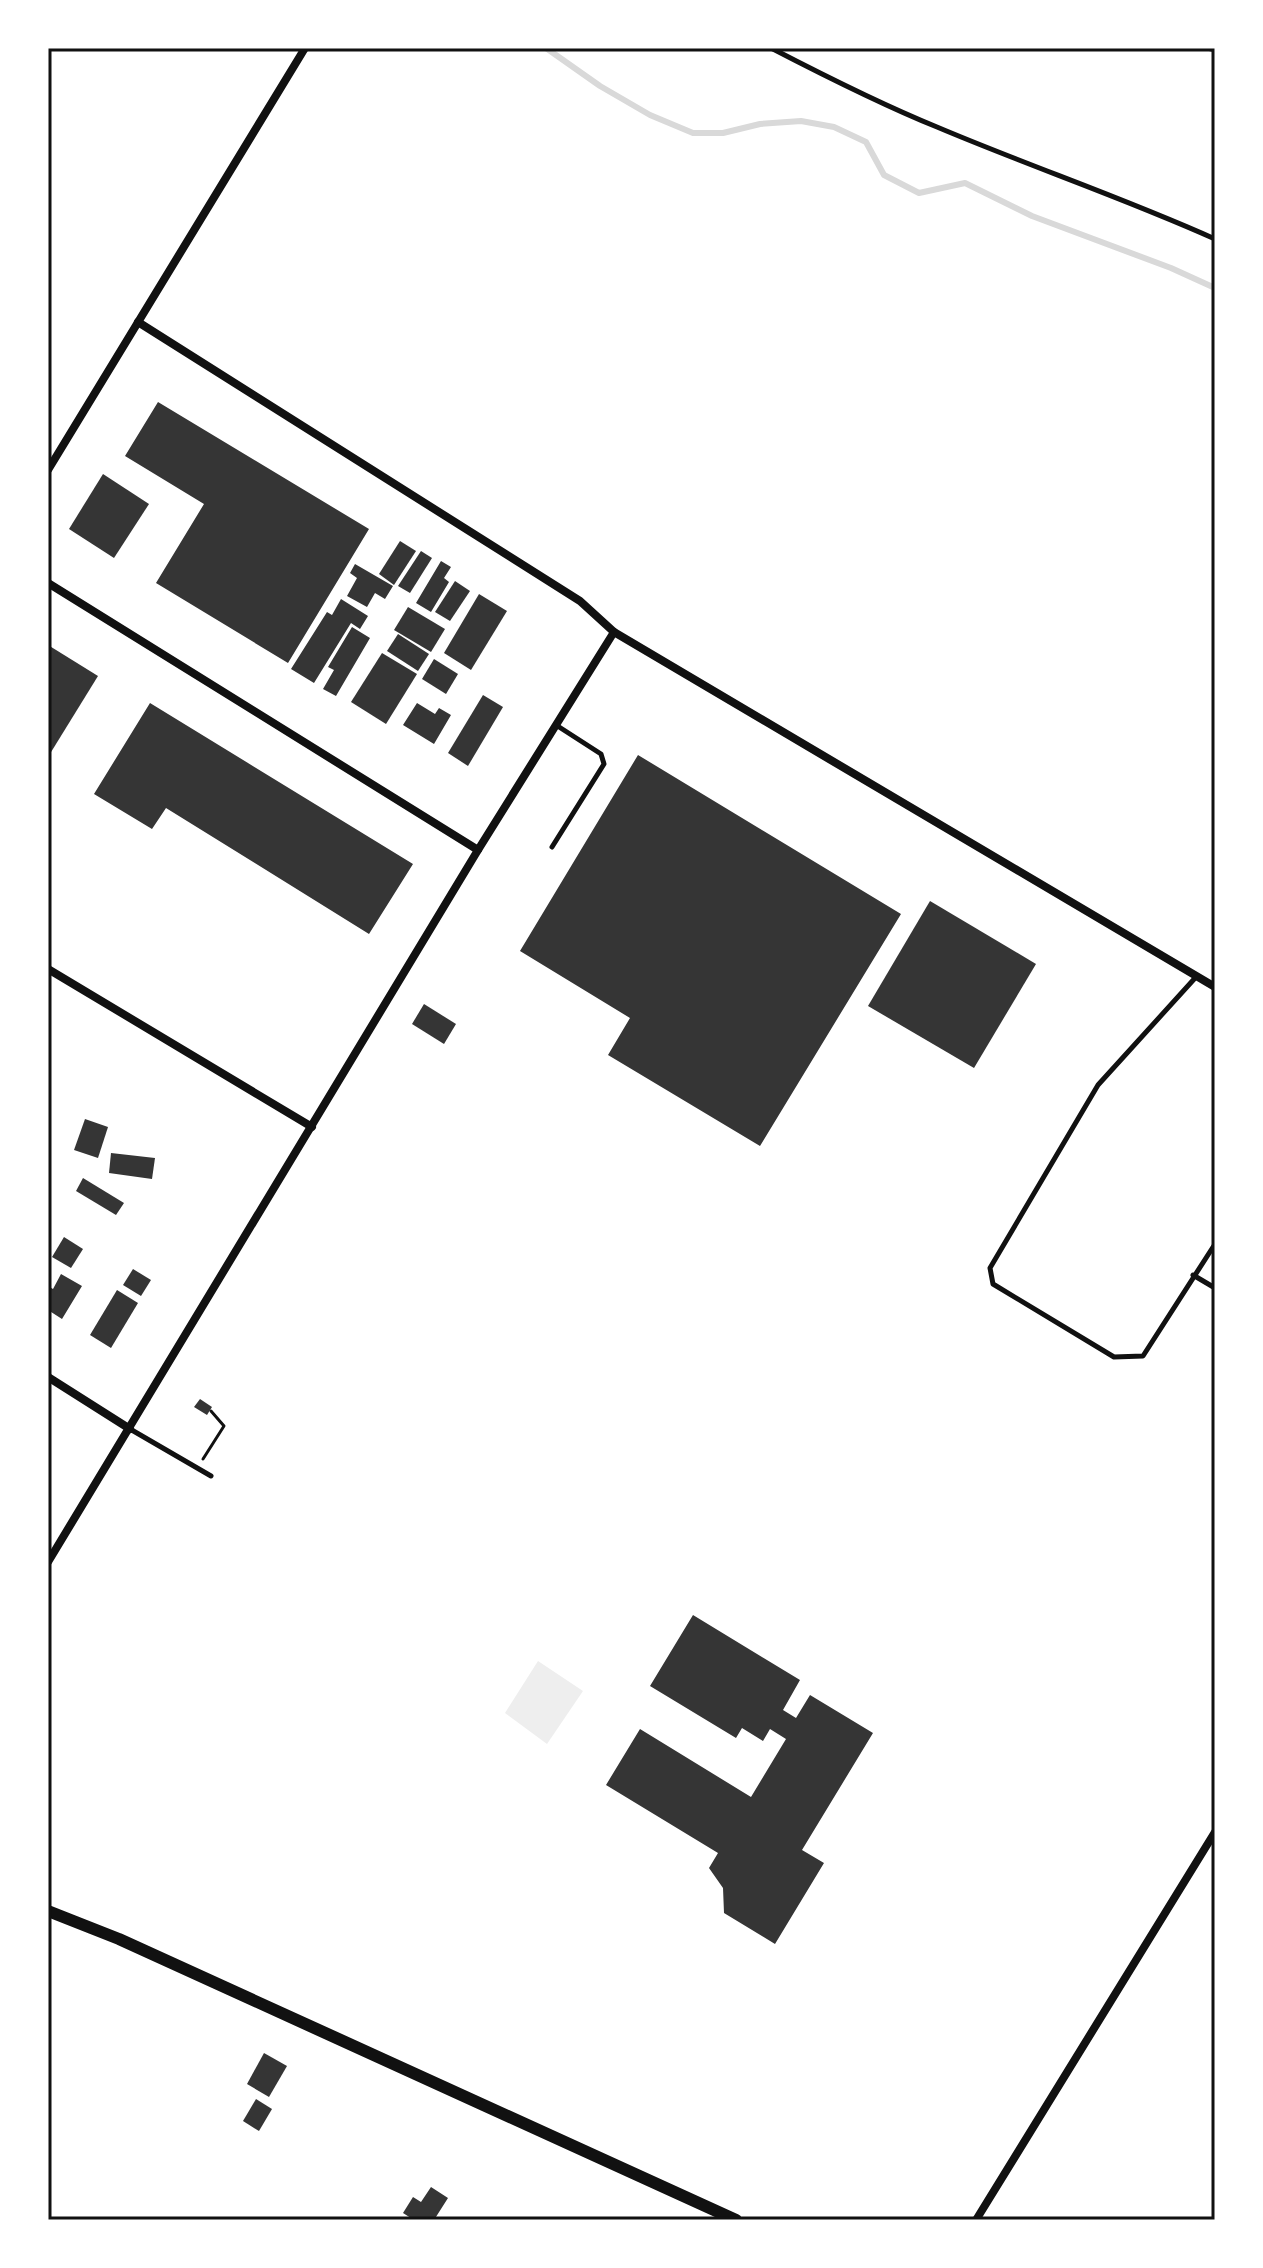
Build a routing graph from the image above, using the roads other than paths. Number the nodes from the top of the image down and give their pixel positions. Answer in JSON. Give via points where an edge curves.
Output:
{"nodes":[{"id":1,"x":305,"y":48,"type":"edge"},
{"id":2,"x":771,"y":48,"type":"edge"},
{"id":3,"x":1215,"y":239,"type":"edge"},
{"id":4,"x":138,"y":322,"type":"junction"},
{"id":5,"x":48,"y":470,"type":"edge"},
{"id":6,"x":48,"y":583,"type":"edge"},
{"id":7,"x":614,"y":632,"type":"junction"},
{"id":8,"x":556,"y":725,"type":"junction"},
{"id":9,"x":552,"y":847,"type":"dead end"},
{"id":10,"x":478,"y":850,"type":"junction"},
{"id":11,"x":48,"y":969,"type":"edge"},
{"id":12,"x":1197,"y":976,"type":"junction"},
{"id":13,"x":1215,"y":987,"type":"edge"},
{"id":14,"x":312,"y":1127,"type":"junction"},
{"id":15,"x":1215,"y":1244,"type":"edge"},
{"id":16,"x":1193,"y":1275,"type":"junction"},
{"id":17,"x":1215,"y":1288,"type":"edge"},
{"id":18,"x":48,"y":1377,"type":"edge"},
{"id":19,"x":130,"y":1429,"type":"junction"},
{"id":20,"x":211,"y":1476,"type":"dead end"},
{"id":21,"x":48,"y":1562,"type":"edge"},
{"id":22,"x":1215,"y":1832,"type":"edge"},
{"id":23,"x":48,"y":1911,"type":"edge"},
{"id":24,"x":736,"y":2220,"type":"edge"},
{"id":25,"x":976,"y":2220,"type":"edge"}],
"edges":[{"from":1,"to":4,"type":"street"},
{"from":2,"to":3,"type":"lane","via":[[934,126]]},
{"from":4,"to":5,"type":"street"},
{"from":4,"to":7,"type":"street","via":[[580,601]]},
{"from":6,"to":10,"type":"street"},
{"from":7,"to":8,"type":"street"},
{"from":7,"to":12,"type":"street"},
{"from":8,"to":9,"type":"lane","via":[[601,754],[604,764]]},
{"from":8,"to":10,"type":"street"},
{"from":10,"to":14,"type":"street"},
{"from":11,"to":14,"type":"street"},
{"from":12,"to":13,"type":"street"},
{"from":12,"to":16,"type":"lane","via":[[1098,1085],[990,1268],[993,1284],[1114,1357],[1125,1358],[1143,1356]]},
{"from":14,"to":19,"type":"street"},
{"from":15,"to":16,"type":"lane"},
{"from":16,"to":17,"type":"lane"},
{"from":18,"to":19,"type":"street"},
{"from":19,"to":20,"type":"lane"},
{"from":19,"to":21,"type":"street"},
{"from":22,"to":25,"type":"street"},
{"from":23,"to":24,"type":"street"}]}
